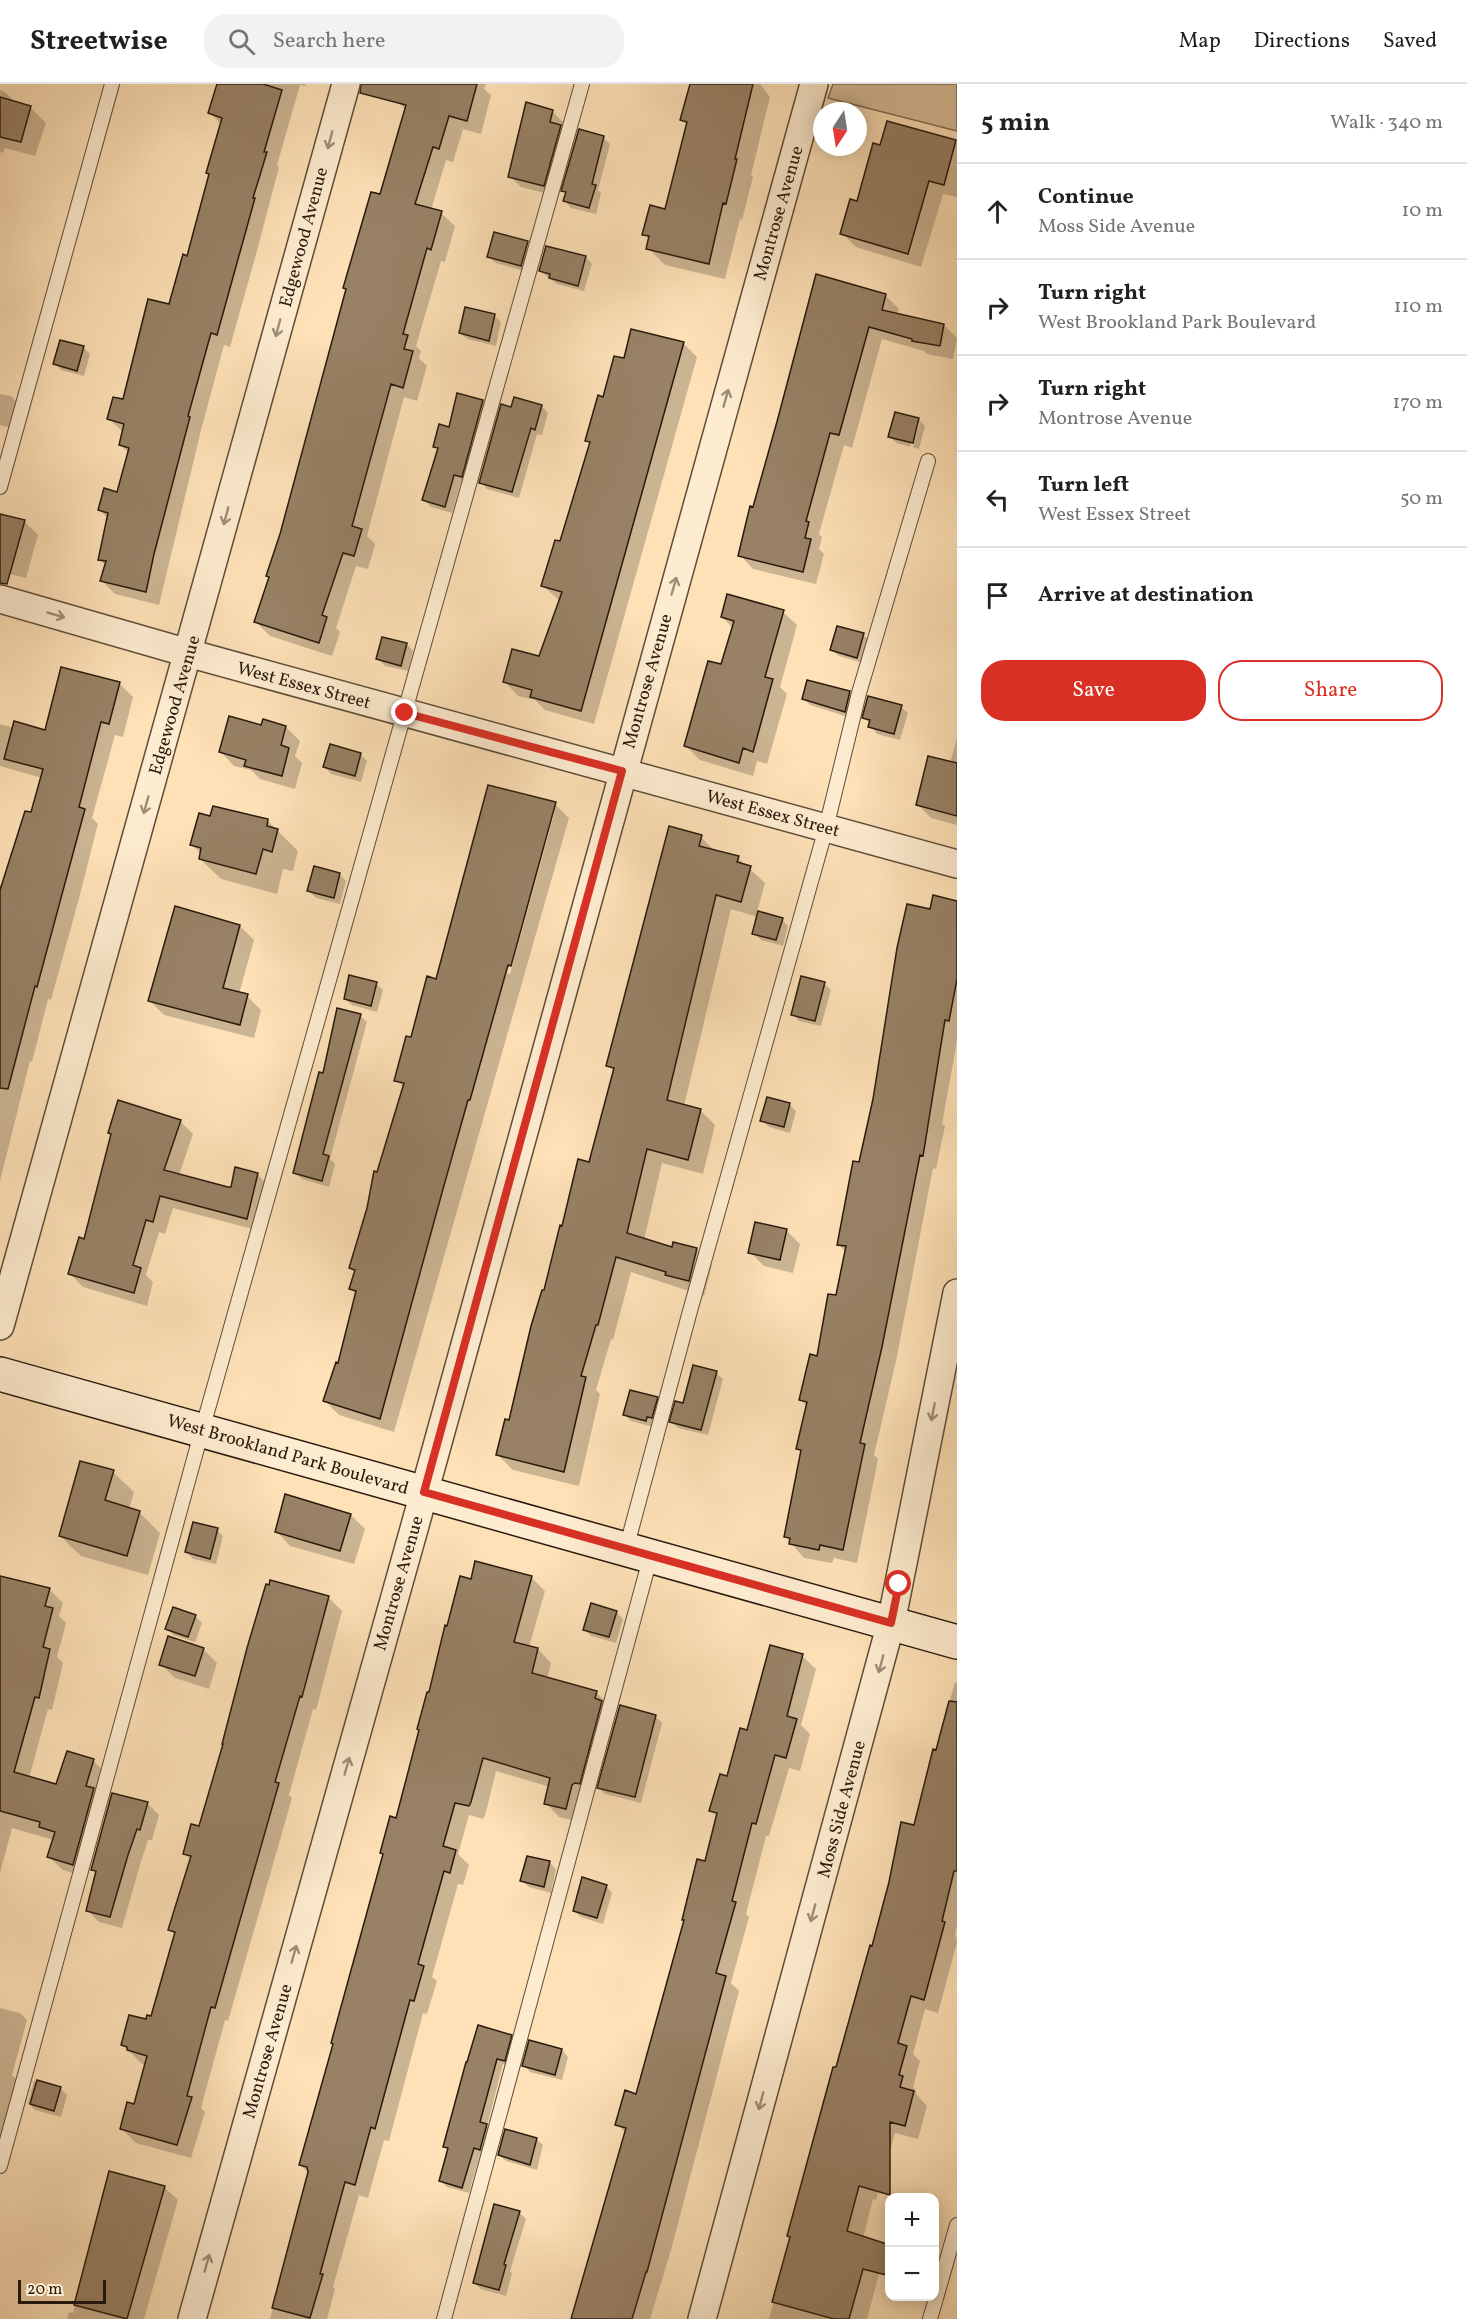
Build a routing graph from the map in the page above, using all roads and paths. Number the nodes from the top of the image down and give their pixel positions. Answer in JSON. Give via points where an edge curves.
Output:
{"nodes":[{"id":1,"x":112,"y":84,"type":"edge"},
{"id":2,"x":346,"y":84,"type":"edge"},
{"id":3,"x":582,"y":84,"type":"edge"},
{"id":4,"x":814,"y":84,"type":"edge"},
{"id":5,"x":928,"y":461,"type":"dead end"},
{"id":6,"x":0,"y":487,"type":"edge"},
{"id":7,"x":0,"y":599,"type":"edge"},
{"id":8,"x":188,"y":653,"type":"junction"},
{"id":9,"x":405,"y":713,"type":"junction"},
{"id":10,"x":622,"y":771,"type":"junction"},
{"id":11,"x":826,"y":828,"type":"junction"},
{"id":12,"x":957,"y":864,"type":"edge"},
{"id":13,"x":957,"y":1293,"type":"edge"},
{"id":14,"x":0,"y":1326,"type":"edge"},
{"id":15,"x":0,"y":1374,"type":"edge"},
{"id":16,"x":202,"y":1430,"type":"junction"},
{"id":17,"x":424,"y":1492,"type":"junction"},
{"id":18,"x":639,"y":1552,"type":"junction"},
{"id":19,"x":891,"y":1623,"type":"junction"},
{"id":20,"x":957,"y":1642,"type":"edge"},
{"id":21,"x":0,"y":2166,"type":"edge"},
{"id":22,"x":957,"y":2225,"type":"edge"},
{"id":23,"x":192,"y":2319,"type":"edge"},
{"id":24,"x":444,"y":2319,"type":"edge"},
{"id":25,"x":702,"y":2319,"type":"edge"},
{"id":26,"x":930,"y":2319,"type":"edge"}],
"edges":[{"from":1,"to":6,"type":"lane"},
{"from":2,"to":8,"type":"street","name":"Edgewood Avenue","one_way":true},
{"from":3,"to":9,"type":"lane"},
{"from":10,"to":4,"type":"street","name":"Montrose Avenue","one_way":true},
{"from":5,"to":11,"type":"lane","via":[[859,693]]},
{"from":7,"to":8,"type":"street","name":"West Essex Street","one_way":true},
{"from":8,"to":9,"type":"street","name":"West Essex Street"},
{"from":8,"to":14,"type":"street","name":"Edgewood Avenue","one_way":true},
{"from":9,"to":10,"type":"street","name":"West Essex Street"},
{"from":9,"to":16,"type":"lane"},
{"from":10,"to":11,"type":"street","name":"West Essex Street"},
{"from":10,"to":17,"type":"street","name":"Montrose Avenue"},
{"from":11,"to":12,"type":"street","name":"West Essex Street"},
{"from":11,"to":18,"type":"lane","via":[[697,1288]]},
{"from":13,"to":19,"type":"street","name":"Moss Side Avenue","one_way":true},
{"from":15,"to":16,"type":"main road","name":"West Brookland Park Boulevard"},
{"from":16,"to":17,"type":"main road","name":"West Brookland Park Boulevard"},
{"from":16,"to":21,"type":"lane"},
{"from":17,"to":18,"type":"main road","name":"West Brookland Park Boulevard"},
{"from":23,"to":17,"type":"street","name":"Montrose Avenue","one_way":true},
{"from":18,"to":19,"type":"main road","name":"West Brookland Park Boulevard"},
{"from":18,"to":24,"type":"lane"},
{"from":19,"to":20,"type":"main road","name":"West Brookland Park Boulevard"},
{"from":19,"to":25,"type":"street","name":"Moss Side Avenue","one_way":true},
{"from":22,"to":26,"type":"lane"}]}
